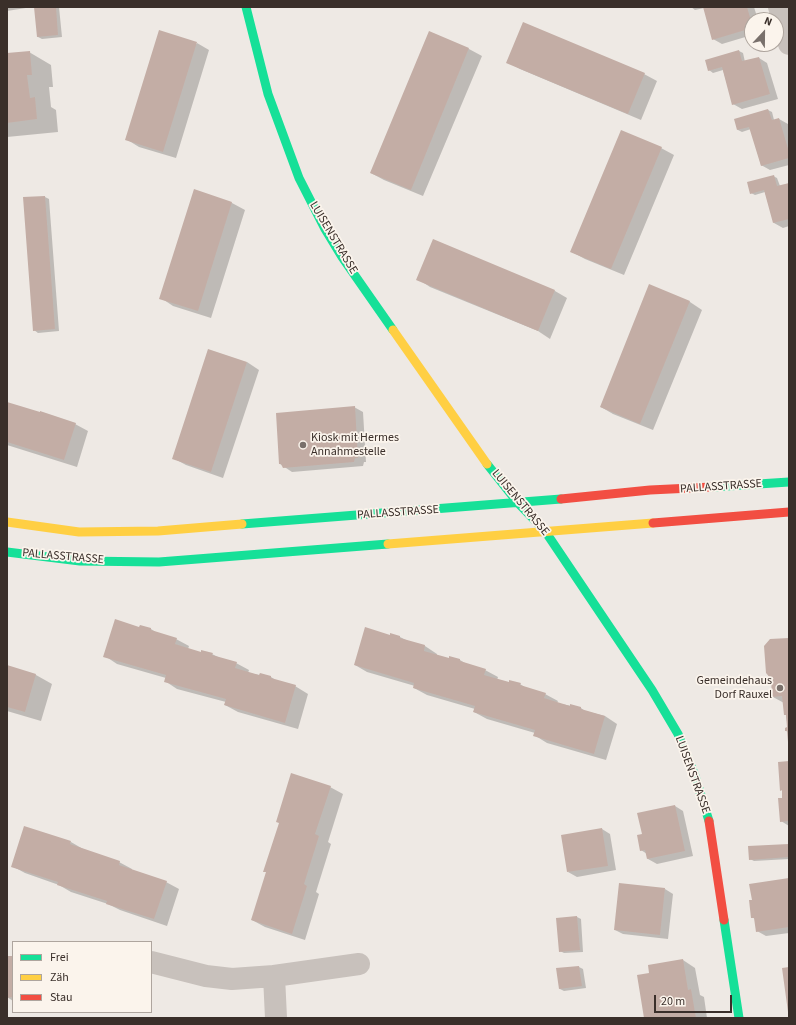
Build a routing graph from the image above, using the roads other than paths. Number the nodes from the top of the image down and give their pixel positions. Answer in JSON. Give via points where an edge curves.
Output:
{"nodes":[{"id":1,"x":246,"y":7,"type":"edge"},
{"id":2,"x":779,"y":7,"type":"edge"},
{"id":3,"x":789,"y":44,"type":"edge"},
{"id":4,"x":789,"y":482,"type":"edge"},
{"id":5,"x":518,"y":503,"type":"junction"},
{"id":6,"x":789,"y":512,"type":"edge"},
{"id":7,"x":7,"y":522,"type":"edge"},
{"id":8,"x":545,"y":531,"type":"junction"},
{"id":9,"x":7,"y":552,"type":"edge"},
{"id":10,"x":152,"y":962,"type":"edge"},
{"id":11,"x":359,"y":964,"type":"dead end"},
{"id":12,"x":274,"y":976,"type":"junction"},
{"id":13,"x":276,"y":1018,"type":"edge"},
{"id":14,"x":739,"y":1018,"type":"edge"}],
"edges":[{"from":1,"to":5,"type":"main road","name":"LUISENSTRASSE","via":[[268,94],[299,178],[325,229],[487,464]]},
{"from":2,"to":3,"type":"street"},
{"from":4,"to":5,"type":"main road","name":"PALLASSTRASSE","via":[[650,490]]},
{"from":5,"to":7,"type":"main road","name":"PALLASSTRASSE","via":[[158,531],[79,532]]},
{"from":5,"to":8,"type":"main road","name":"LUISENSTRASSE"},
{"from":6,"to":8,"type":"main road","name":"PALLASSTRASSE"},
{"from":8,"to":9,"type":"main road","name":"PALLASSTRASSE","via":[[159,562],[80,561]]},
{"from":8,"to":14,"type":"main road","name":"LUISENSTRASSE","via":[[652,690],[678,734],[695,776],[709,819]]},
{"from":10,"to":12,"type":"street","via":[[206,976],[232,979]]},
{"from":11,"to":12,"type":"street"},
{"from":12,"to":13,"type":"street"}]}
